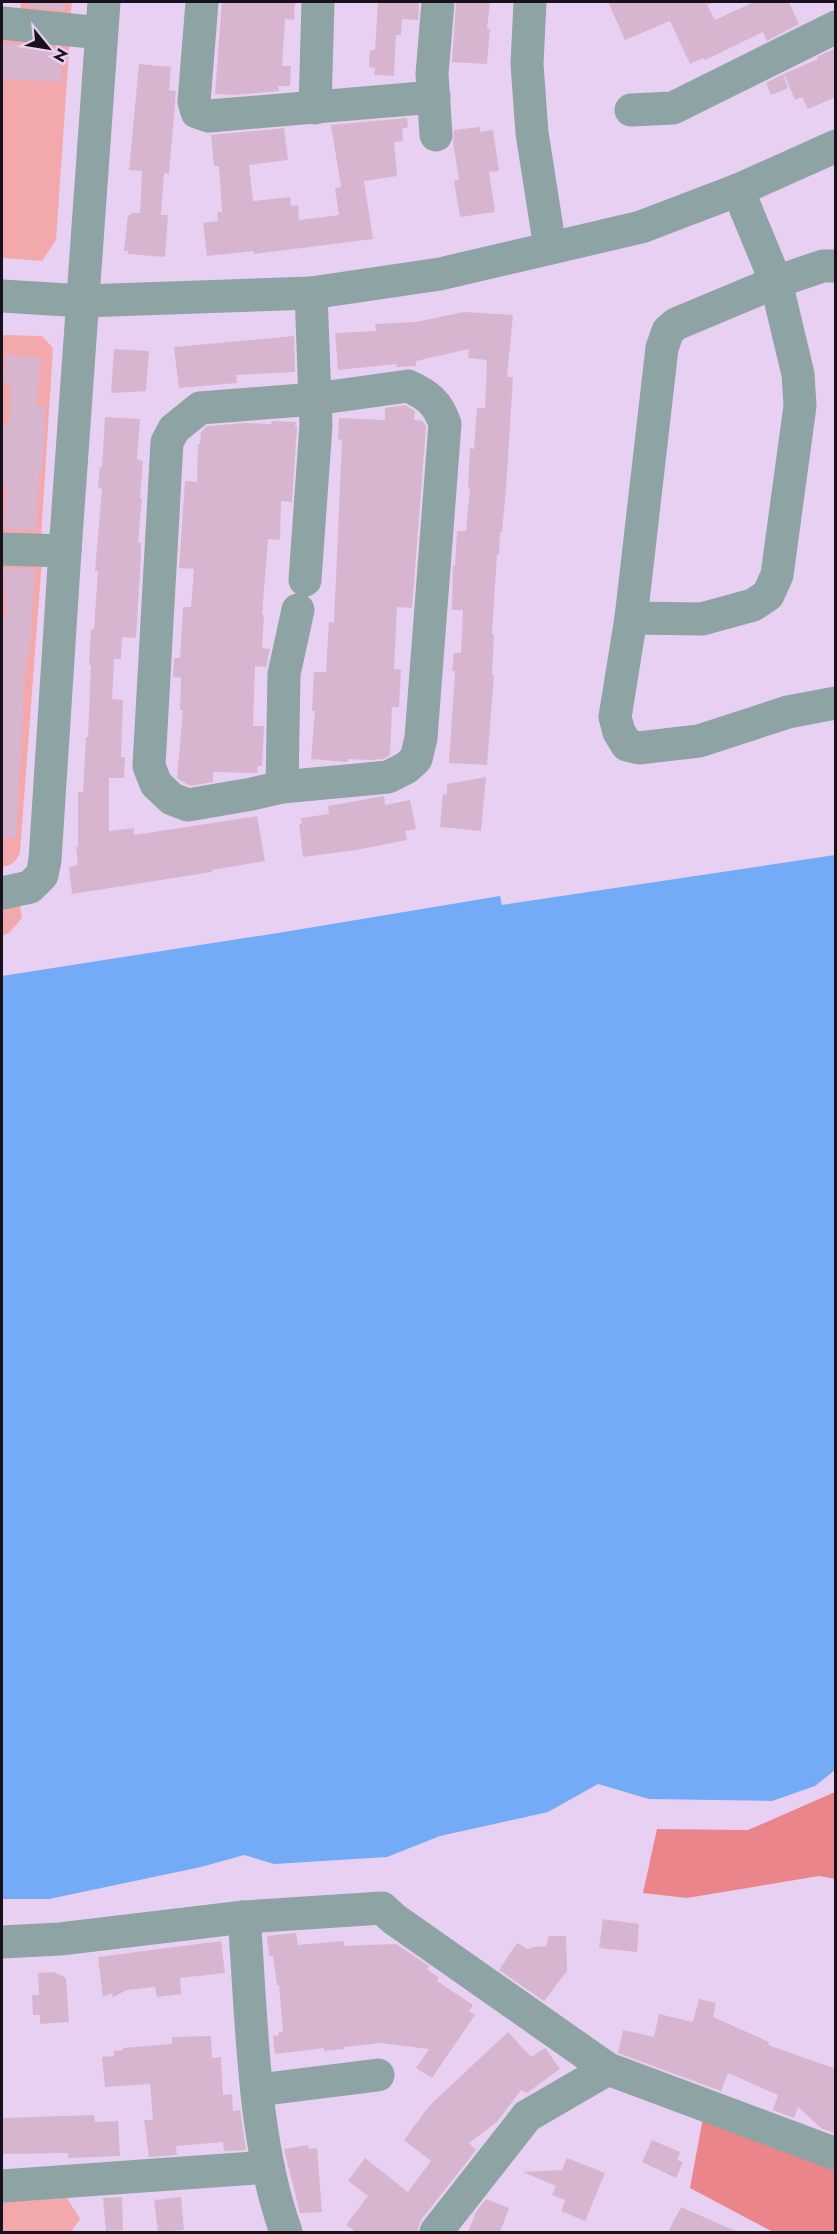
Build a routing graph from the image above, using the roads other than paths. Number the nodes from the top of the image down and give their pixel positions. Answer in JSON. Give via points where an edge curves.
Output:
{"nodes":[{"id":1,"x":202,"y":2,"type":"edge"},
{"id":2,"x":318,"y":2,"type":"edge"},
{"id":3,"x":438,"y":2,"type":"edge"},
{"id":4,"x":530,"y":2,"type":"edge"},
{"id":5,"x":7,"y":16,"type":"edge"},
{"id":6,"x":103,"y":17,"type":"edge"},
{"id":7,"x":836,"y":27,"type":"edge"},
{"id":8,"x":434,"y":97,"type":"junction"},
{"id":9,"x":315,"y":108,"type":"junction"},
{"id":10,"x":631,"y":110,"type":"dead end"},
{"id":11,"x":436,"y":135,"type":"dead end"},
{"id":12,"x":836,"y":146,"type":"edge"},
{"id":13,"x":738,"y":190,"type":"junction"},
{"id":14,"x":550,"y":248,"type":"junction"},
{"id":15,"x":836,"y":266,"type":"edge"},
{"id":16,"x":776,"y":282,"type":"junction"},
{"id":17,"x":311,"y":293,"type":"junction"},
{"id":18,"x":2,"y":296,"type":"edge"},
{"id":19,"x":83,"y":301,"type":"junction"},
{"id":20,"x":315,"y":399,"type":"junction"},
{"id":21,"x":2,"y":549,"type":"edge"},
{"id":22,"x":65,"y":551,"type":"junction"},
{"id":23,"x":631,"y":618,"type":"junction"},
{"id":24,"x":836,"y":703,"type":"edge"},
{"id":25,"x":282,"y":787,"type":"junction"},
{"id":26,"x":2,"y":893,"type":"edge"},
{"id":27,"x":244,"y":1917,"type":"junction"},
{"id":28,"x":2,"y":1942,"type":"edge"},
{"id":29,"x":608,"y":2069,"type":"junction"},
{"id":30,"x":378,"y":2075,"type":"dead end"},
{"id":31,"x":258,"y":2090,"type":"junction"},
{"id":32,"x":836,"y":2154,"type":"edge"},
{"id":33,"x":268,"y":2167,"type":"junction"},
{"id":34,"x":2,"y":2186,"type":"edge"},
{"id":35,"x":286,"y":2232,"type":"edge"},
{"id":36,"x":436,"y":2232,"type":"edge"}],
"edges":[{"from":1,"to":9,"type":"street","via":[[194,102],[197,112],[209,116]]},
{"from":2,"to":9,"type":"street"},
{"from":3,"to":8,"type":"street"},
{"from":4,"to":14,"type":"street","via":[[527,64],[531,133]]},
{"from":5,"to":6,"type":"street"},
{"from":6,"to":19,"type":"street"},
{"from":7,"to":10,"type":"street","via":[[673,108]]},
{"from":8,"to":9,"type":"street"},
{"from":8,"to":11,"type":"street"},
{"from":12,"to":13,"type":"street"},
{"from":13,"to":14,"type":"street","via":[[642,227]]},
{"from":13,"to":16,"type":"street"},
{"from":14,"to":17,"type":"street","via":[[440,274]]},
{"from":15,"to":16,"type":"street","via":[[823,266]]},
{"from":16,"to":23,"type":"street","via":[[676,324],[668,331],[662,348]]},
{"from":16,"to":23,"type":"street","via":[[798,374],[800,406],[773,585],[768,595],[753,605],[702,619]]},
{"from":17,"to":19,"type":"street"},
{"from":17,"to":20,"type":"street"},
{"from":18,"to":19,"type":"street"},
{"from":19,"to":22,"type":"street"},
{"from":20,"to":25,"type":"street","via":[[302,595],[284,674]]},
{"from":20,"to":25,"type":"street","via":[[408,386],[436,403],[445,424],[421,738],[416,759],[388,777]]},
{"from":20,"to":25,"type":"street","via":[[200,408],[174,429],[166,442],[149,766],[156,784],[172,799],[188,805]]},
{"from":21,"to":22,"type":"street"},
{"from":22,"to":26,"type":"street","via":[[45,860],[42,875],[30,887]]},
{"from":23,"to":24,"type":"street","via":[[615,717],[627,745],[639,748],[699,741],[789,712]]},
{"from":27,"to":28,"type":"street"},
{"from":27,"to":29,"type":"street","via":[[382,1908]]},
{"from":27,"to":31,"type":"street"},
{"from":29,"to":32,"type":"street"},
{"from":29,"to":36,"type":"street","via":[[527,2116]]},
{"from":30,"to":31,"type":"street"},
{"from":31,"to":33,"type":"street"},
{"from":33,"to":34,"type":"street"},
{"from":33,"to":35,"type":"street"}]}
